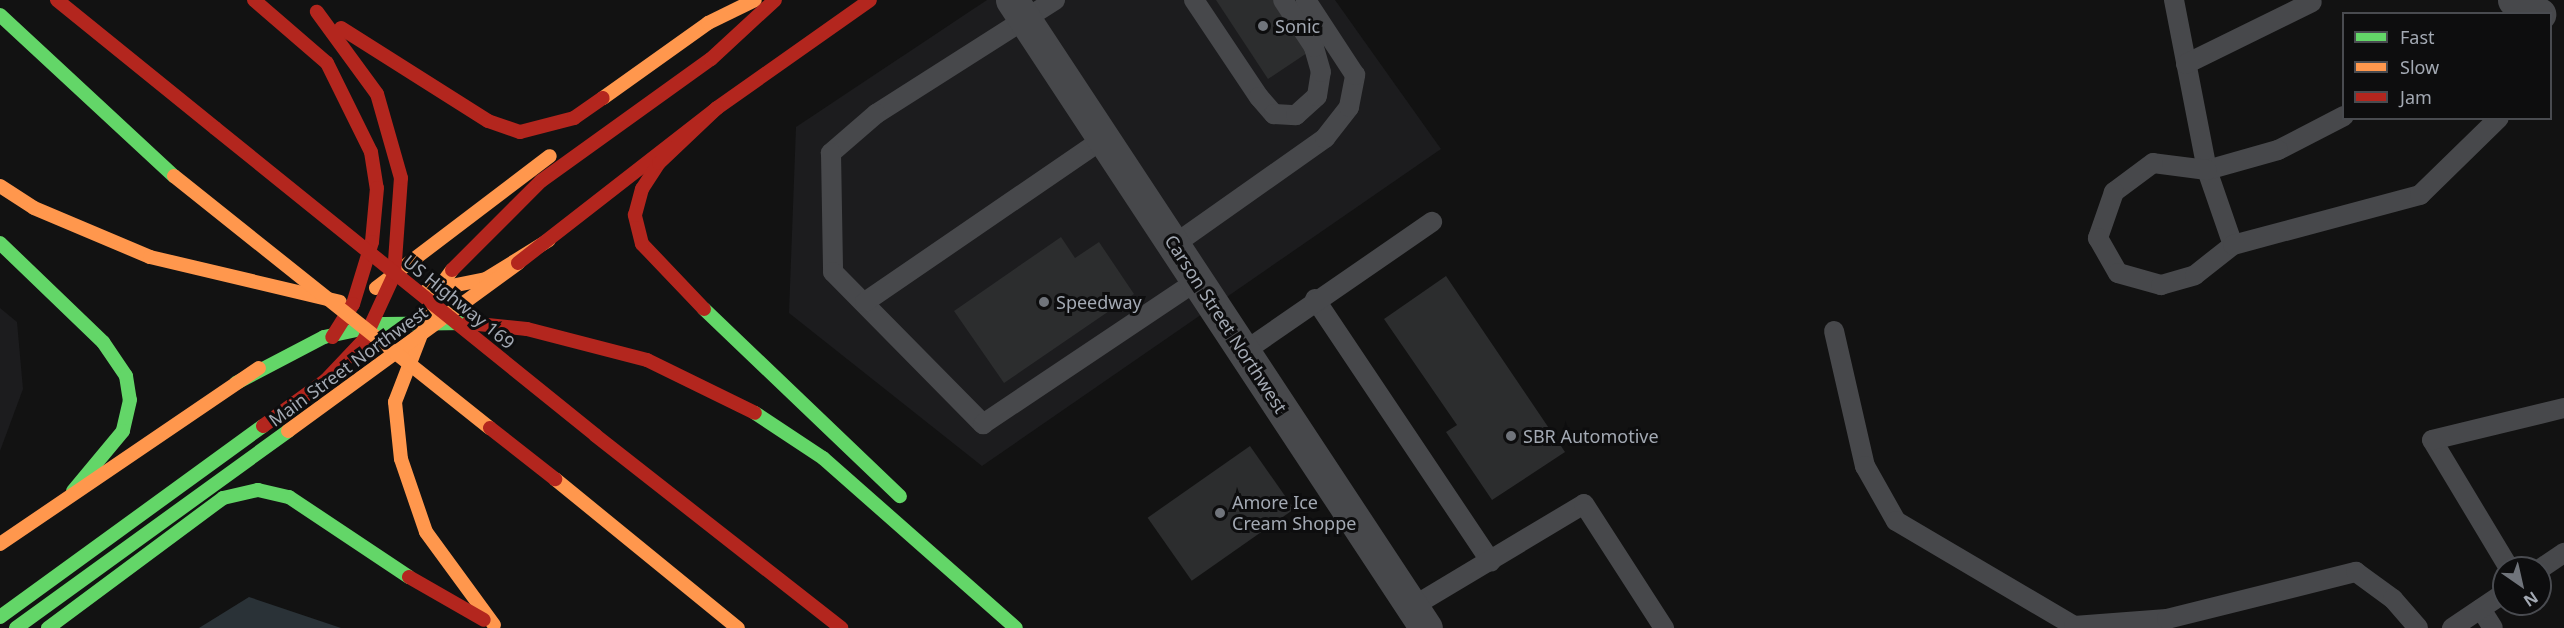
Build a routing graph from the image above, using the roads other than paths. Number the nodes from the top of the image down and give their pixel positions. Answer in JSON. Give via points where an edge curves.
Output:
{"nodes":[{"id":1,"x":57,"y":0,"type":"edge"},
{"id":2,"x":254,"y":0,"type":"edge"},
{"id":3,"x":299,"y":0,"type":"edge"},
{"id":4,"x":755,"y":0,"type":"edge"},
{"id":5,"x":760,"y":0,"type":"edge"},
{"id":6,"x":775,"y":0,"type":"edge"},
{"id":7,"x":870,"y":0,"type":"edge"},
{"id":8,"x":1055,"y":0,"type":"edge"},
{"id":9,"x":1194,"y":0,"type":"edge"},
{"id":10,"x":1283,"y":0,"type":"edge"},
{"id":11,"x":1306,"y":0,"type":"edge"},
{"id":12,"x":2174,"y":0,"type":"edge"},
{"id":13,"x":2514,"y":0,"type":"edge"},
{"id":14,"x":2312,"y":2,"type":"dead end"},
{"id":15,"x":1019,"y":10,"type":"edge"},
{"id":16,"x":317,"y":12,"type":"junction"},
{"id":17,"x":2535,"y":12,"type":"edge"},
{"id":18,"x":0,"y":15,"type":"edge"},
{"id":19,"x":2186,"y":64,"type":"junction"},
{"id":20,"x":717,"y":108,"type":"junction"},
{"id":21,"x":2342,"y":117,"type":"edge"},
{"id":22,"x":2497,"y":120,"type":"edge"},
{"id":23,"x":1103,"y":139,"type":"junction"},
{"id":24,"x":2207,"y":170,"type":"junction"},
{"id":25,"x":0,"y":186,"type":"edge"},
{"id":26,"x":1432,"y":222,"type":"dead end"},
{"id":27,"x":549,"y":240,"type":"junction"},
{"id":28,"x":0,"y":243,"type":"edge"},
{"id":29,"x":1174,"y":244,"type":"junction"},
{"id":30,"x":2233,"y":245,"type":"junction"},
{"id":31,"x":394,"y":275,"type":"junction"},
{"id":32,"x":1197,"y":281,"type":"junction"},
{"id":33,"x":439,"y":288,"type":"junction"},
{"id":34,"x":1316,"y":299,"type":"junction"},
{"id":35,"x":384,"y":300,"type":"junction"},
{"id":36,"x":865,"y":302,"type":"junction"},
{"id":37,"x":353,"y":304,"type":"junction"},
{"id":38,"x":431,"y":322,"type":"junction"},
{"id":39,"x":369,"y":326,"type":"junction"},
{"id":40,"x":1834,"y":331,"type":"dead end"},
{"id":41,"x":334,"y":334,"type":"junction"},
{"id":42,"x":418,"y":337,"type":"junction"},
{"id":43,"x":1242,"y":353,"type":"junction"},
{"id":44,"x":309,"y":364,"type":"dead end"},
{"id":45,"x":236,"y":383,"type":"junction"},
{"id":46,"x":2564,"y":408,"type":"edge"},
{"id":47,"x":73,"y":491,"type":"junction"},
{"id":48,"x":915,"y":511,"type":"dead end"},
{"id":49,"x":0,"y":544,"type":"edge"},
{"id":50,"x":2502,"y":556,"type":"edge"},
{"id":51,"x":962,"y":559,"type":"dead end"},
{"id":52,"x":1491,"y":562,"type":"junction"},
{"id":53,"x":2492,"y":601,"type":"edge"},
{"id":54,"x":2481,"y":609,"type":"junction"},
{"id":55,"x":0,"y":617,"type":"edge"},
{"id":56,"x":1419,"y":617,"type":"edge"},
{"id":57,"x":2198,"y":620,"type":"edge"},
{"id":58,"x":496,"y":627,"type":"edge"},
{"id":59,"x":16,"y":628,"type":"edge"},
{"id":60,"x":48,"y":628,"type":"edge"},
{"id":61,"x":738,"y":628,"type":"edge"},
{"id":62,"x":841,"y":628,"type":"edge"},
{"id":63,"x":1016,"y":628,"type":"edge"},
{"id":64,"x":1020,"y":628,"type":"edge"},
{"id":65,"x":1664,"y":628,"type":"edge"},
{"id":66,"x":2418,"y":628,"type":"edge"},
{"id":67,"x":2452,"y":628,"type":"edge"},
{"id":68,"x":2493,"y":628,"type":"edge"}],
"edges":[{"from":1,"to":62,"type":"main road","name":"US Highway 169","bridge":true,"via":[[595,435]]},
{"from":2,"to":37,"type":"main road","via":[[327,63],[367,138],[377,188],[376,217]]},
{"from":3,"to":16,"type":"main road"},
{"from":4,"to":16,"type":"main road","via":[[708,23],[574,118],[520,132],[488,122]]},
{"from":5,"to":31,"type":"main road"},
{"from":6,"to":33,"type":"main road","via":[[711,59],[541,181],[463,253]]},
{"from":7,"to":20,"type":"main road","name":"Main Street Northwest"},
{"from":8,"to":15,"type":"lane"},
{"from":9,"to":10,"type":"lane","via":[[1266,106],[1274,114],[1296,115],[1317,96],[1321,72],[1314,47]]},
{"from":11,"to":29,"type":"lane","via":[[1355,75],[1349,107],[1325,138]]},
{"from":12,"to":19,"type":"lane"},
{"from":13,"to":17,"type":"street"},
{"from":14,"to":19,"type":"lane"},
{"from":15,"to":23,"type":"street","name":"Carson Street Northwest"},
{"from":15,"to":36,"type":"lane","via":[[876,114],[831,153],[833,272]]},
{"from":16,"to":31,"type":"main road","via":[[366,75],[393,142],[401,190]]},
{"from":18,"to":61,"type":"main road","bridge":true,"via":[[174,176]]},
{"from":19,"to":24,"type":"lane"},
{"from":20,"to":27,"type":"main road","name":"Main Street Northwest"},
{"from":20,"to":48,"type":"main road","via":[[659,163],[642,189],[634,215],[642,243],[659,267]]},
{"from":21,"to":24,"type":"lane","via":[[2278,150]]},
{"from":22,"to":30,"type":"lane","via":[[2420,195]]},
{"from":23,"to":29,"type":"street","name":"Carson Street Northwest"},
{"from":23,"to":36,"type":"lane"},
{"from":24,"to":30,"type":"lane"},
{"from":24,"to":30,"type":"lane","via":[[2153,164],[2114,192],[2098,238],[2118,273],[2161,285],[2195,275]]},
{"from":25,"to":37,"type":"main road","via":[[34,208],[150,257]]},
{"from":26,"to":34,"type":"lane"},
{"from":27,"to":33,"type":"main road","via":[[486,279]]},
{"from":27,"to":38,"type":"main road","name":"Main Street Northwest"},
{"from":28,"to":47,"type":"main road","via":[[103,342],[126,376],[130,400],[123,431]]},
{"from":29,"to":32,"type":"street","name":"Carson Street Northwest"},
{"from":31,"to":35,"type":"main road"},
{"from":31,"to":37,"type":"main road"},
{"from":32,"to":36,"type":"lane","via":[[983,424]]},
{"from":32,"to":43,"type":"street","name":"Carson Street Northwest"},
{"from":33,"to":35,"type":"main road"},
{"from":33,"to":38,"type":"main road"},
{"from":34,"to":43,"type":"lane"},
{"from":34,"to":52,"type":"lane"},
{"from":35,"to":37,"type":"main road"},
{"from":35,"to":39,"type":"main road"},
{"from":37,"to":41,"type":"main road"},
{"from":37,"to":45,"type":"main road"},
{"from":38,"to":39,"type":"main road"},
{"from":38,"to":42,"type":"main road","name":"Main Street Northwest"},
{"from":38,"to":63,"type":"main road","via":[[527,329],[689,377],[823,458]]},
{"from":39,"to":41,"type":"main road"},
{"from":39,"to":55,"type":"main road","via":[[352,356],[326,380]]},
{"from":40,"to":57,"type":"lane","via":[[1865,466],[1896,521],[2074,626]]},
{"from":41,"to":44,"type":"main road"},
{"from":41,"to":45,"type":"main road"},
{"from":42,"to":58,"type":"main road","via":[[395,402],[406,482],[438,554]]},
{"from":42,"to":59,"type":"main road","name":"Main Street Northwest"},
{"from":43,"to":56,"type":"street","name":"Carson Street Northwest"},
{"from":45,"to":47,"type":"main road"},
{"from":46,"to":50,"type":"lane","via":[[2432,440]]},
{"from":47,"to":49,"type":"main road"},
{"from":51,"to":64,"type":"main road"},
{"from":52,"to":56,"type":"lane"},
{"from":52,"to":65,"type":"lane","via":[[1584,504]]},
{"from":53,"to":54,"type":"lane"},
{"from":54,"to":67,"type":"lane"},
{"from":54,"to":68,"type":"lane"},
{"from":57,"to":66,"type":"lane","via":[[2356,572],[2393,599]]},
{"from":58,"to":60,"type":"main road","via":[[438,597],[289,497],[258,490],[223,498]]}]}
